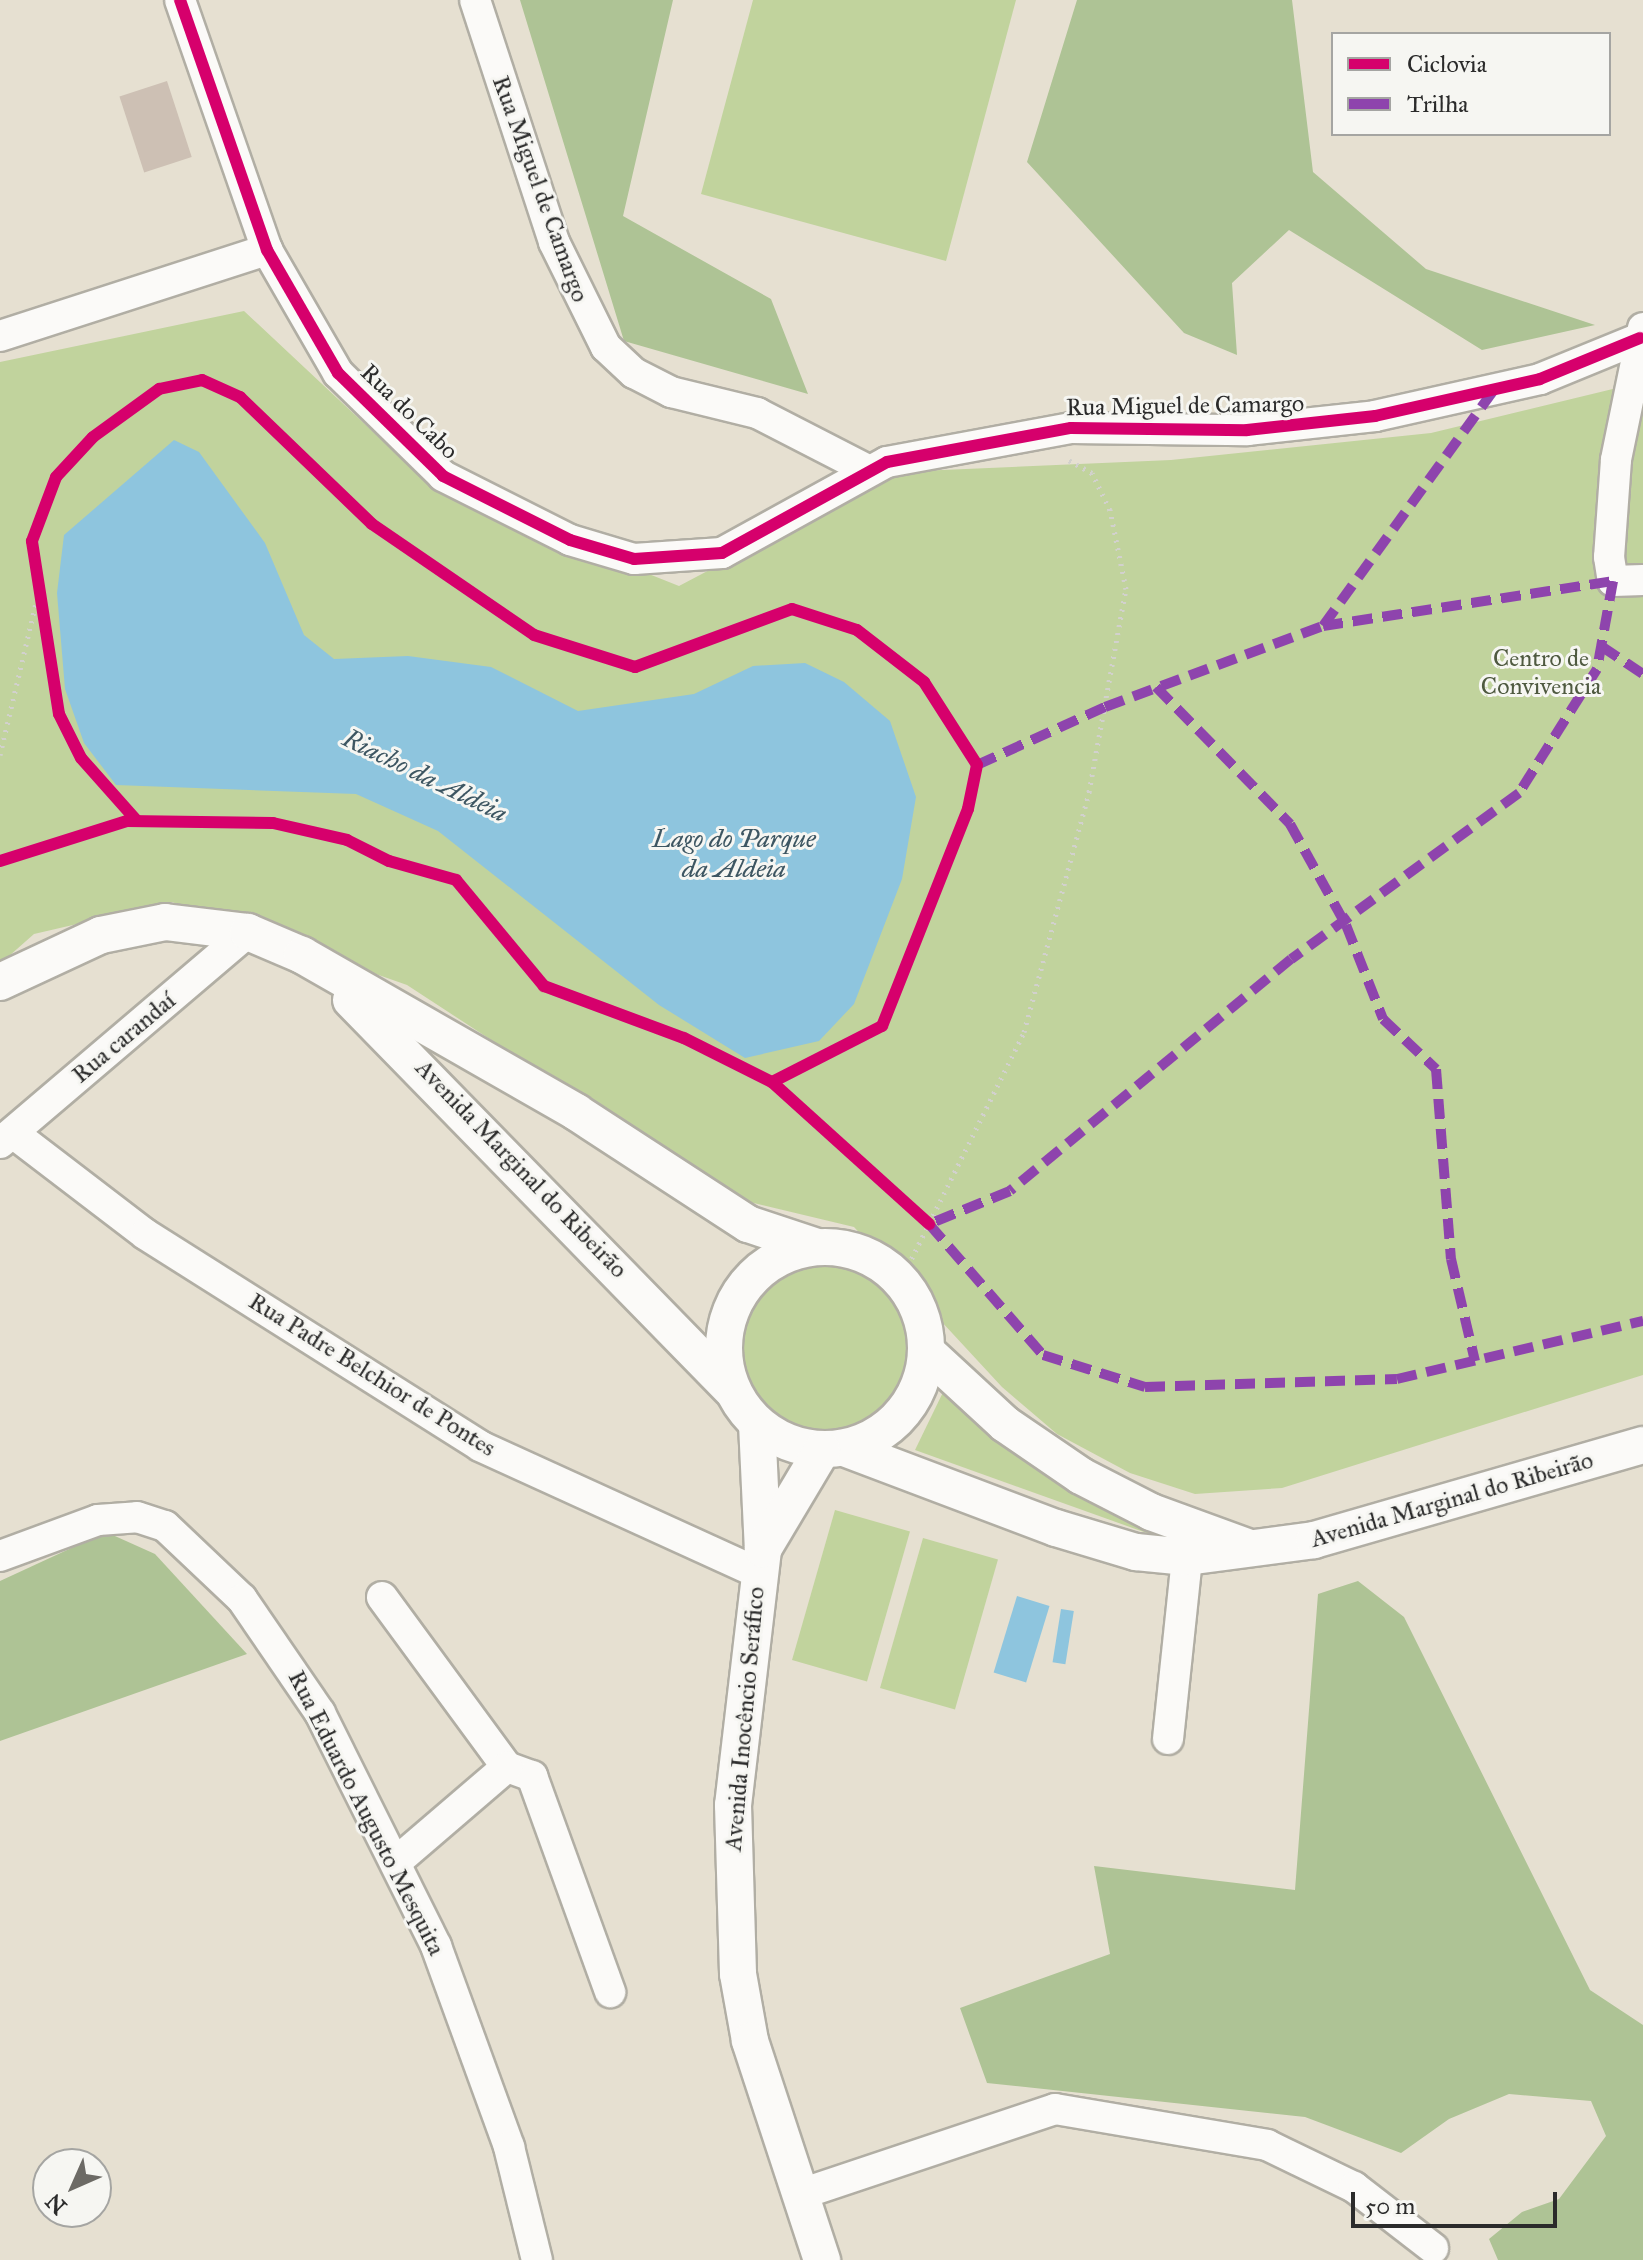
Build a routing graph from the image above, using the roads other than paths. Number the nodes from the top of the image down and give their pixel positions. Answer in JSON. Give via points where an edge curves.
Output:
{"nodes":[{"id":1,"x":180,"y":0,"type":"edge"},
{"id":2,"x":475,"y":0,"type":"edge"},
{"id":3,"x":267,"y":250,"type":"junction"},
{"id":4,"x":1642,"y":333,"type":"edge"},
{"id":5,"x":0,"y":336,"type":"edge"},
{"id":6,"x":866,"y":469,"type":"junction"},
{"id":7,"x":1643,"y":580,"type":"edge"},
{"id":8,"x":248,"y":932,"type":"junction"},
{"id":9,"x":302,"y":955,"type":"junction"},
{"id":10,"x":0,"y":982,"type":"edge"},
{"id":11,"x":7,"y":1138,"type":"edge"},
{"id":12,"x":814,"y":1246,"type":"junction"},
{"id":13,"x":927,"y":1352,"type":"junction"},
{"id":14,"x":732,"y":1390,"type":"junction"},
{"id":15,"x":757,"y":1424,"type":"junction"},
{"id":16,"x":1643,"y":1445,"type":"edge"},
{"id":17,"x":833,"y":1449,"type":"junction"},
{"id":18,"x":1260,"y":1552,"type":"junction"},
{"id":19,"x":0,"y":1556,"type":"edge"},
{"id":20,"x":1187,"y":1557,"type":"junction"},
{"id":21,"x":760,"y":1561,"type":"junction"},
{"id":22,"x":382,"y":1597,"type":"dead end"},
{"id":23,"x":1168,"y":1739,"type":"dead end"},
{"id":24,"x":507,"y":1767,"type":"junction"},
{"id":25,"x":396,"y":1862,"type":"junction"},
{"id":26,"x":610,"y":1992,"type":"dead end"},
{"id":27,"x":801,"y":2194,"type":"junction"},
{"id":28,"x":1433,"y":2248,"type":"dead end"},
{"id":29,"x":537,"y":2260,"type":"edge"},
{"id":30,"x":822,"y":2260,"type":"edge"}],
"edges":[{"from":1,"to":3,"type":"street","name":"Rua do Cabo"},
{"from":2,"to":6,"type":"street","name":"Rua Miguel de Camargo","via":[[554,242],[606,347],[634,373],[671,392],[757,413]]},
{"from":3,"to":5,"type":"street"},
{"from":3,"to":6,"type":"street","name":"Rua do Cabo","via":[[338,373],[390,428],[443,476],[570,540],[634,559],[722,553]]},
{"from":4,"to":6,"type":"street","name":"Rua Miguel de Camargo","via":[[1540,379],[1375,416],[1247,430],[1115,426],[1014,437]]},
{"from":4,"to":7,"type":"street","via":[[1616,460],[1609,557],[1613,581]]},
{"from":8,"to":9,"type":"main road","name":"Avenida Marginal do Ribeirão"},
{"from":8,"to":10,"type":"main road","name":"Avenida Marginal do Ribeirão","via":[[165,922],[101,935]]},
{"from":8,"to":11,"type":"street","name":"Rua carandaí"},
{"from":9,"to":12,"type":"main road","name":"Avenida Marginal do Ribeirão","via":[[576,1112],[748,1224]]},
{"from":9,"to":14,"type":"main road","name":"Avenida Marginal do Ribeirão","via":[[417,1061]]},
{"from":11,"to":21,"type":"street","name":"Rua Padre Belchior de Pontes","via":[[145,1234],[480,1446]]},
{"from":12,"to":13,"type":"main road","name":"Avenida Marginal do Ribeirão","via":[[876,1259],[901,1280],[916,1301]]},
{"from":12,"to":14,"type":"main road","name":"Avenida Marginal do Ribeirão","via":[[774,1260],[736,1297],[723,1360]]},
{"from":13,"to":17,"type":"main road","name":"Avenida Marginal do Ribeirão","via":[[911,1404],[893,1424]]},
{"from":13,"to":18,"type":"main road","via":[[1005,1424],[1081,1476],[1151,1512]]},
{"from":14,"to":15,"type":"main road","name":"Avenida Marginal do Ribeirão"},
{"from":15,"to":17,"type":"main road","name":"Avenida Marginal do Ribeirão","via":[[787,1442]]},
{"from":15,"to":21,"type":"main road","name":"Avenida Inocêncio Seráfico"},
{"from":16,"to":18,"type":"main road","name":"Avenida Marginal do Ribeirão"},
{"from":17,"to":20,"type":"main road","name":"Avenida Marginal do Ribeirão","via":[[1056,1528],[1136,1552]]},
{"from":17,"to":21,"type":"main road","name":"Avenida Inocêncio Seráfico"},
{"from":18,"to":20,"type":"main road","name":"Avenida Marginal do Ribeirão"},
{"from":19,"to":25,"type":"street","name":"Rua Eduardo Augusto Mesquita","via":[[98,1520],[137,1517],[165,1526],[242,1599],[285,1655]]},
{"from":20,"to":23,"type":"street"},
{"from":21,"to":27,"type":"main road","name":"Avenida Inocêncio Seráfico","via":[[733,1805],[738,1974],[750,2041]]},
{"from":22,"to":24,"type":"street"},
{"from":24,"to":25,"type":"street"},
{"from":24,"to":26,"type":"street","via":[[532,1776]]},
{"from":25,"to":29,"type":"street","name":"Rua Eduardo Augusto Mesquita","via":[[468,2032],[509,2147]]},
{"from":27,"to":28,"type":"street","via":[[1055,2109],[1267,2145],[1354,2187]]},
{"from":27,"to":30,"type":"main road","name":"Avenida Inocêncio Seráfico"}]}
